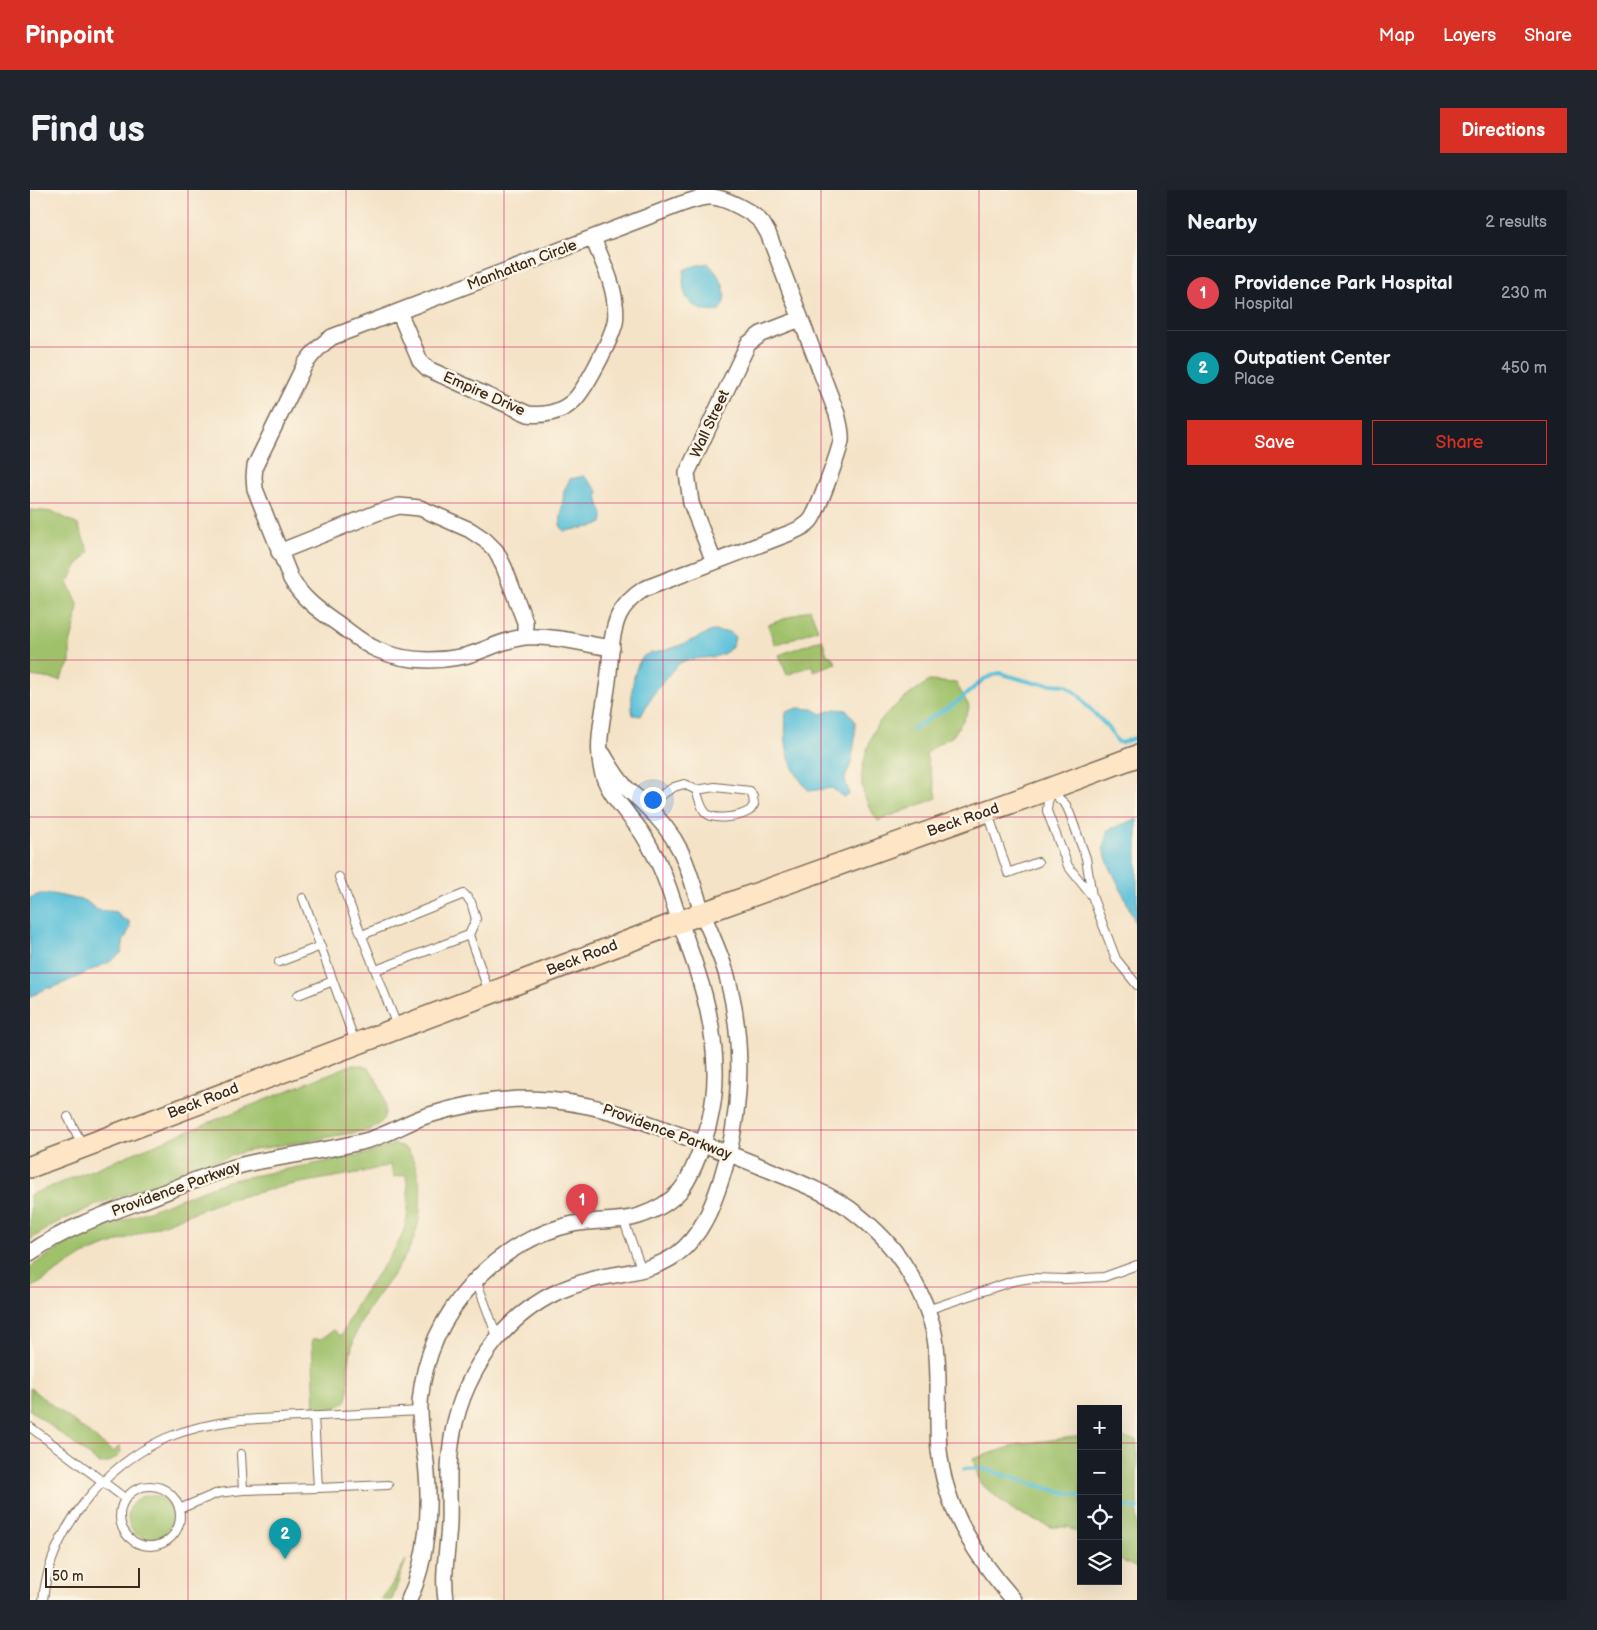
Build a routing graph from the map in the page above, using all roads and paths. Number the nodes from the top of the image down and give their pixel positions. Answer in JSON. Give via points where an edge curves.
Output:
{"nodes":[{"id":1,"x":593,"y":238,"type":"junction"},
{"id":2,"x":399,"y":312,"type":"junction"},
{"id":3,"x":800,"y":319,"type":"junction"},
{"id":4,"x":279,"y":552,"type":"junction"},
{"id":5,"x":714,"y":562,"type":"junction"},
{"id":6,"x":524,"y":637,"type":"junction"},
{"id":7,"x":612,"y":648,"type":"junction"},
{"id":8,"x":600,"y":748,"type":"junction"},
{"id":9,"x":1137,"y":756,"type":"edge"},
{"id":10,"x":1049,"y":789,"type":"junction"},
{"id":11,"x":696,"y":790,"type":"junction"},
{"id":12,"x":645,"y":805,"type":"junction"},
{"id":13,"x":988,"y":811,"type":"junction"},
{"id":14,"x":628,"y":815,"type":"junction"},
{"id":15,"x":673,"y":838,"type":"junction"},
{"id":16,"x":651,"y":849,"type":"junction"},
{"id":17,"x":1038,"y":862,"type":"dead end"},
{"id":18,"x":339,"y":877,"type":"dead end"},
{"id":19,"x":1092,"y":896,"type":"junction"},
{"id":20,"x":304,"y":898,"type":"dead end"},
{"id":21,"x":703,"y":913,"type":"junction"},
{"id":22,"x":680,"y":922,"type":"junction"},
{"id":23,"x":362,"y":935,"type":"junction"},
{"id":24,"x":469,"y":935,"type":"junction"},
{"id":25,"x":320,"y":946,"type":"junction"},
{"id":26,"x":279,"y":962,"type":"dead end"},
{"id":27,"x":376,"y":970,"type":"junction"},
{"id":28,"x":333,"y":981,"type":"junction"},
{"id":29,"x":1137,"y":985,"type":"edge"},
{"id":30,"x":489,"y":994,"type":"junction"},
{"id":31,"x":298,"y":995,"type":"dead end"},
{"id":32,"x":398,"y":1028,"type":"junction"},
{"id":33,"x":356,"y":1044,"type":"junction"},
{"id":34,"x":68,"y":1116,"type":"dead end"},
{"id":35,"x":704,"y":1144,"type":"junction"},
{"id":36,"x":83,"y":1146,"type":"junction"},
{"id":37,"x":730,"y":1154,"type":"junction"},
{"id":38,"x":30,"y":1167,"type":"edge"},
{"id":39,"x":623,"y":1219,"type":"junction"},
{"id":40,"x":30,"y":1253,"type":"edge"},
{"id":41,"x":1137,"y":1264,"type":"edge"},
{"id":42,"x":642,"y":1270,"type":"junction"},
{"id":43,"x":476,"y":1280,"type":"junction"},
{"id":44,"x":927,"y":1310,"type":"junction"},
{"id":45,"x":498,"y":1339,"type":"junction"},
{"id":46,"x":421,"y":1411,"type":"junction"},
{"id":47,"x":314,"y":1416,"type":"junction"},
{"id":48,"x":30,"y":1427,"type":"edge"},
{"id":49,"x":241,"y":1454,"type":"dead end"},
{"id":50,"x":102,"y":1482,"type":"junction"},
{"id":51,"x":388,"y":1485,"type":"dead end"},
{"id":52,"x":318,"y":1488,"type":"junction"},
{"id":53,"x":243,"y":1490,"type":"junction"},
{"id":54,"x":126,"y":1499,"type":"junction"},
{"id":55,"x":179,"y":1509,"type":"junction"},
{"id":56,"x":43,"y":1600,"type":"edge"},
{"id":57,"x":409,"y":1600,"type":"edge"},
{"id":58,"x":446,"y":1600,"type":"edge"},
{"id":59,"x":1014,"y":1600,"type":"edge"}],
"edges":[{"from":1,"to":2,"type":"street","name":"Manhattan Circle"},
{"from":1,"to":2,"type":"street","name":"Empire Drive","via":[[613,289],[615,321],[606,348],[577,398],[555,411],[528,414],[428,369],[420,360]]},
{"from":1,"to":3,"type":"street","name":"Manhattan Circle","via":[[694,200],[722,199],[762,223]]},
{"from":2,"to":4,"type":"street","name":"Manhattan Circle","via":[[324,342],[301,373],[255,466],[254,489]]},
{"from":3,"to":5,"type":"street","name":"Wall Street","via":[[761,334],[748,344],[687,473],[691,503]]},
{"from":3,"to":5,"type":"street","name":"Manhattan Circle","via":[[837,414],[841,441],[837,455],[816,514],[809,523]]},
{"from":4,"to":6,"type":"street","name":"Manhattan Circle","via":[[290,579],[305,599],[378,650],[418,660],[441,660]]},
{"from":4,"to":6,"type":"street","via":[[379,512],[399,506],[420,508],[470,530],[496,551],[525,622]]},
{"from":5,"to":7,"type":"street","name":"Manhattan Circle","via":[[644,589],[632,597],[618,617]]},
{"from":6,"to":7,"type":"street","name":"Manhattan Circle"},
{"from":7,"to":8,"type":"street"},
{"from":8,"to":12,"type":"street","via":[[622,784]]},
{"from":8,"to":14,"type":"street","via":[[606,783]]},
{"from":9,"to":10,"type":"main road","name":"Beck Road"},
{"from":10,"to":13,"type":"main road","name":"Beck Road"},
{"from":10,"to":19,"type":"lane","via":[[1066,805],[1070,814],[1086,858]]},
{"from":10,"to":19,"type":"lane","via":[[1047,811],[1068,866]]},
{"from":11,"to":11,"type":"lane","via":[[750,791],[754,805],[749,811],[732,816],[711,816],[702,808]]},
{"from":11,"to":12,"type":"lane","via":[[684,784]]},
{"from":12,"to":14,"type":"street"},
{"from":12,"to":15,"type":"street"},
{"from":13,"to":17,"type":"lane","via":[[1008,873]]},
{"from":13,"to":21,"type":"main road","name":"Beck Road"},
{"from":14,"to":16,"type":"street"},
{"from":15,"to":16,"type":"street"},
{"from":15,"to":21,"type":"street"},
{"from":16,"to":22,"type":"street"},
{"from":18,"to":23,"type":"lane"},
{"from":19,"to":29,"type":"lane","via":[[1116,959]]},
{"from":20,"to":25,"type":"lane"},
{"from":21,"to":22,"type":"main road","name":"Beck Road"},
{"from":21,"to":37,"type":"street","via":[[727,978],[737,1032],[738,1099]]},
{"from":22,"to":30,"type":"main road","name":"Beck Road"},
{"from":22,"to":35,"type":"street","via":[[700,978],[713,1037],[714,1096]]},
{"from":23,"to":24,"type":"lane","via":[[464,894],[471,902],[476,919]]},
{"from":23,"to":27,"type":"lane"},
{"from":24,"to":27,"type":"lane"},
{"from":24,"to":30,"type":"lane"},
{"from":25,"to":26,"type":"lane"},
{"from":25,"to":28,"type":"lane"},
{"from":27,"to":32,"type":"lane"},
{"from":28,"to":31,"type":"lane"},
{"from":28,"to":33,"type":"lane"},
{"from":30,"to":32,"type":"main road","name":"Beck Road"},
{"from":32,"to":33,"type":"main road","name":"Beck Road"},
{"from":33,"to":36,"type":"main road","name":"Beck Road"},
{"from":34,"to":36,"type":"lane"},
{"from":35,"to":37,"type":"street","name":"Providence Parkway"},
{"from":35,"to":39,"type":"street","via":[[681,1190],[656,1208]]},
{"from":35,"to":40,"type":"street","name":"Providence Parkway","via":[[597,1107],[526,1099],[494,1101],[427,1116],[370,1140],[221,1171],[65,1231]]},
{"from":36,"to":38,"type":"main road","name":"Beck Road"},
{"from":37,"to":42,"type":"street","via":[[704,1224],[693,1240],[676,1255]]},
{"from":37,"to":44,"type":"street","name":"Providence Parkway","via":[[827,1196],[851,1210],[894,1249]]},
{"from":39,"to":42,"type":"lane"},
{"from":39,"to":43,"type":"street","via":[[572,1224],[528,1241],[503,1256]]},
{"from":41,"to":44,"type":"lane","via":[[1104,1277],[1013,1281]]},
{"from":42,"to":45,"type":"street","via":[[587,1281],[558,1292],[527,1310]]},
{"from":43,"to":45,"type":"lane"},
{"from":43,"to":46,"type":"street","via":[[450,1312],[429,1351]]},
{"from":44,"to":59,"type":"street","name":"Providence Parkway","via":[[935,1339],[939,1449],[952,1504],[965,1534],[984,1564]]},
{"from":45,"to":58,"type":"street","via":[[472,1375],[454,1420],[450,1448]]},
{"from":46,"to":47,"type":"lane"},
{"from":46,"to":57,"type":"street","via":[[428,1497],[426,1530],[421,1562]]},
{"from":47,"to":50,"type":"lane","via":[[240,1420],[190,1429],[146,1448]]},
{"from":47,"to":52,"type":"lane"},
{"from":48,"to":50,"type":"lane"},
{"from":49,"to":53,"type":"lane"},
{"from":50,"to":54,"type":"lane"},
{"from":50,"to":56,"type":"lane","via":[[74,1517],[59,1545]]},
{"from":51,"to":52,"type":"lane"},
{"from":52,"to":53,"type":"lane"},
{"from":53,"to":55,"type":"lane","via":[[218,1493]]},
{"from":54,"to":55,"type":"lane","via":[[138,1489],[156,1486],[173,1496]]},
{"from":54,"to":55,"type":"lane","via":[[120,1510],[123,1529],[129,1538],[148,1546],[158,1545],[175,1534]]}]}
